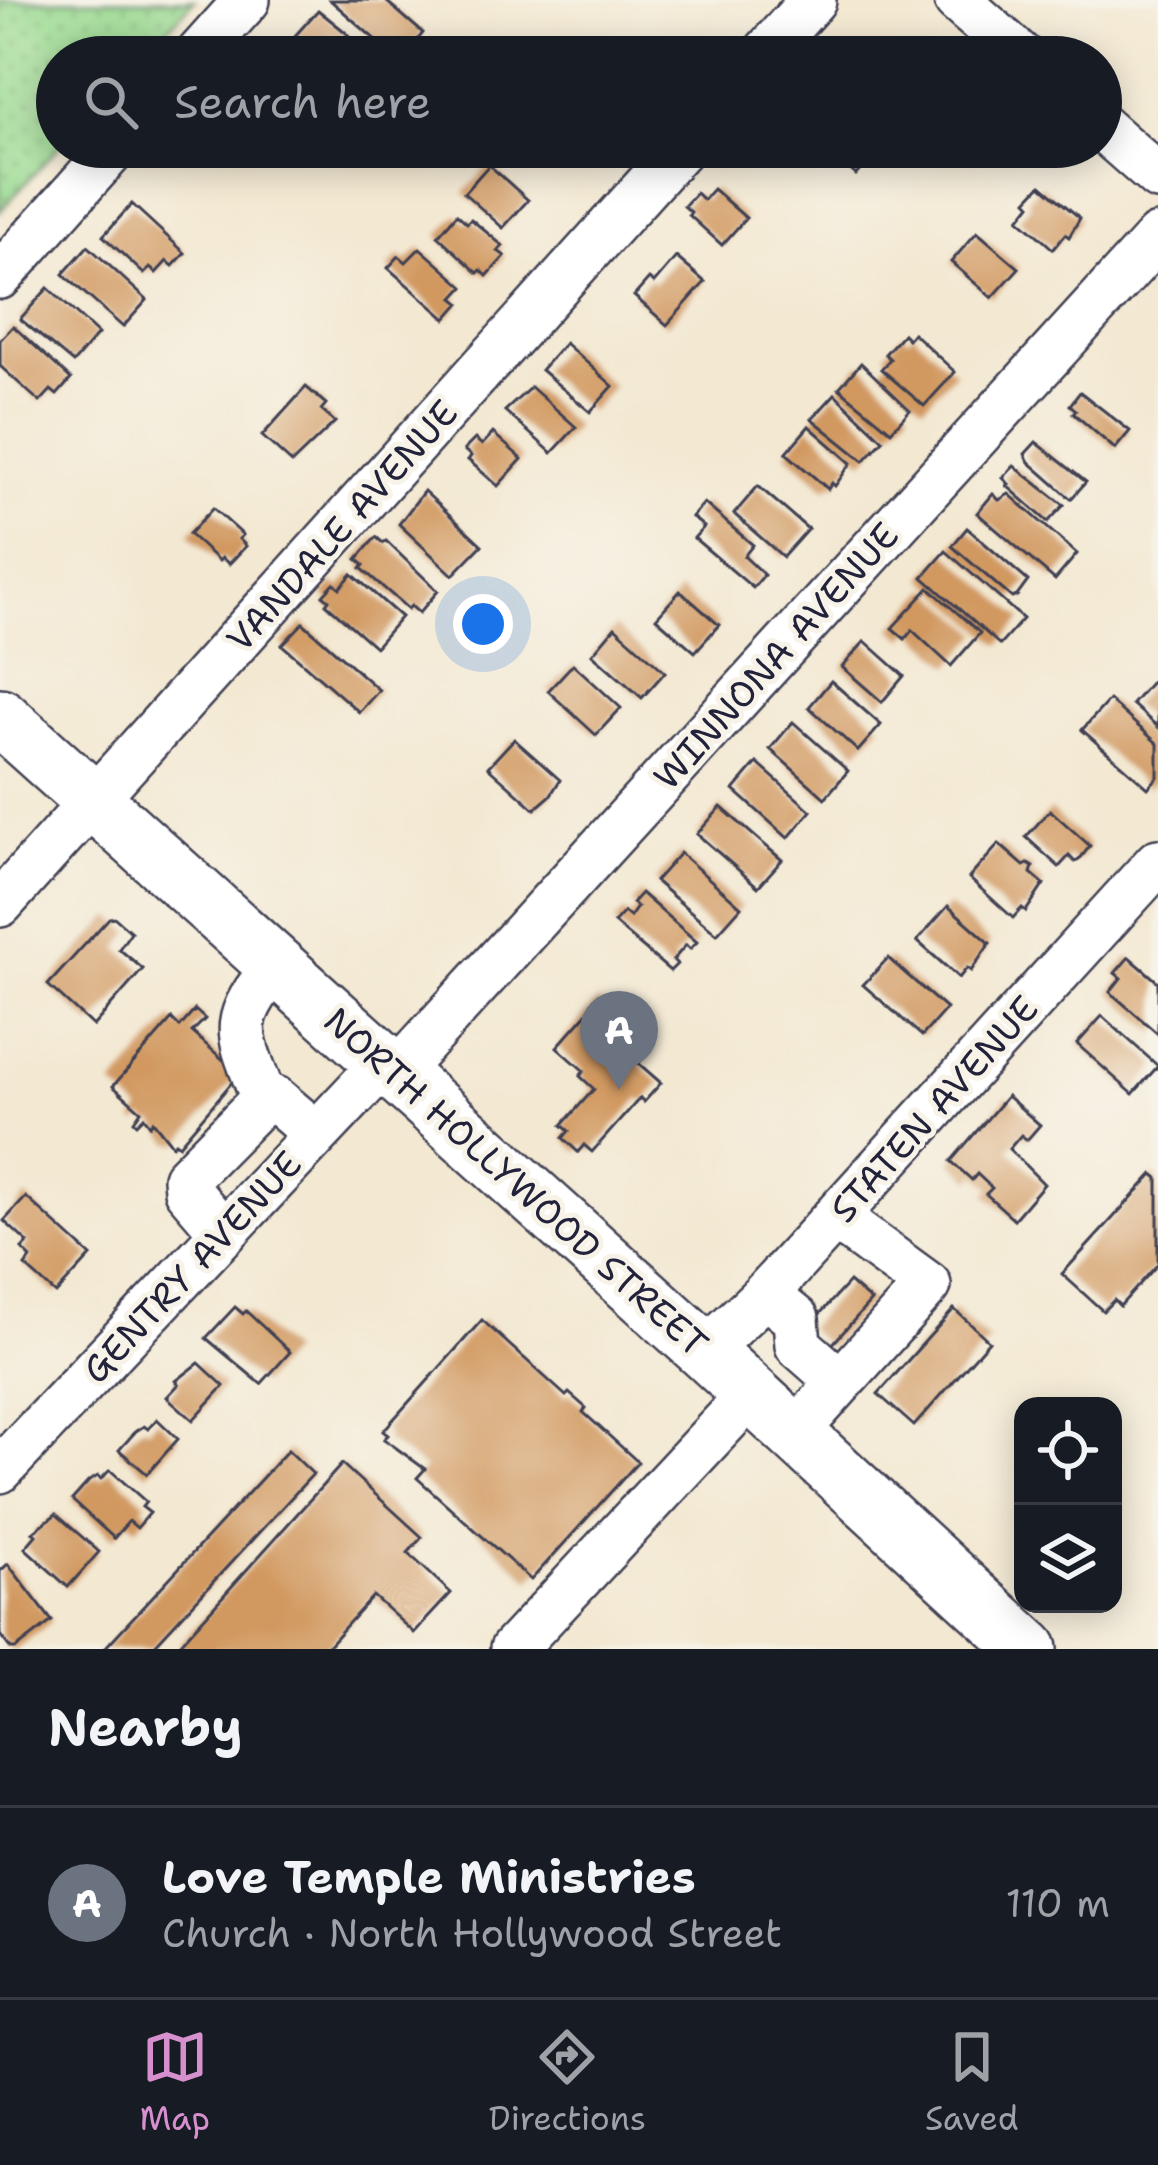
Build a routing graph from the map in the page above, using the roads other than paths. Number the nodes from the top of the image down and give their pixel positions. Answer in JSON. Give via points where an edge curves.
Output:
{"nodes":[{"id":1,"x":247,"y":0,"type":"edge"},
{"id":2,"x":813,"y":0,"type":"edge"},
{"id":3,"x":957,"y":0,"type":"edge"},
{"id":4,"x":215,"y":36,"type":"edge"},
{"id":5,"x":781,"y":36,"type":"edge"},
{"id":6,"x":998,"y":36,"type":"edge"},
{"id":7,"x":1122,"y":145,"type":"edge"},
{"id":8,"x":97,"y":168,"type":"edge"},
{"id":9,"x":663,"y":168,"type":"edge"},
{"id":10,"x":1158,"y":177,"type":"edge"},
{"id":11,"x":1158,"y":237,"type":"edge"},
{"id":12,"x":0,"y":276,"type":"edge"},
{"id":13,"x":0,"y":717,"type":"edge"},
{"id":14,"x":94,"y":803,"type":"junction"},
{"id":15,"x":1158,"y":862,"type":"edge"},
{"id":16,"x":0,"y":904,"type":"edge"},
{"id":17,"x":276,"y":965,"type":"junction"},
{"id":18,"x":389,"y":1069,"type":"junction"},
{"id":19,"x":264,"y":1100,"type":"junction"},
{"id":20,"x":316,"y":1134,"type":"junction"},
{"id":21,"x":222,"y":1139,"type":"junction"},
{"id":22,"x":270,"y":1183,"type":"junction"},
{"id":23,"x":835,"y":1217,"type":"junction"},
{"id":24,"x":224,"y":1233,"type":"junction"},
{"id":25,"x":765,"y":1294,"type":"junction"},
{"id":26,"x":705,"y":1351,"type":"junction"},
{"id":27,"x":840,"y":1382,"type":"junction"},
{"id":28,"x":751,"y":1394,"type":"junction"},
{"id":29,"x":794,"y":1434,"type":"junction"},
{"id":30,"x":0,"y":1470,"type":"edge"},
{"id":31,"x":1010,"y":1643,"type":"edge"},
{"id":32,"x":513,"y":1649,"type":"edge"}],
"edges":[{"from":1,"to":4,"type":"street"},
{"from":2,"to":5,"type":"street"},
{"from":3,"to":6,"type":"street"},
{"from":7,"to":10,"type":"street"},
{"from":8,"to":12,"type":"street"},
{"from":9,"to":14,"type":"street","name":"VANDALE AVENUE"},
{"from":11,"to":18,"type":"street","name":"WINNONA AVENUE"},
{"from":13,"to":14,"type":"main road","name":"NORTH HOLLYWOOD STREET"},
{"from":14,"to":16,"type":"street","name":"VANDALE AVENUE"},
{"from":14,"to":17,"type":"main road","name":"NORTH HOLLYWOOD STREET"},
{"from":15,"to":23,"type":"street","name":"STATEN AVENUE"},
{"from":17,"to":18,"type":"main road","name":"NORTH HOLLYWOOD STREET"},
{"from":17,"to":19,"type":"street","via":[[242,1014],[240,1031]]},
{"from":18,"to":20,"type":"street","name":"GENTRY AVENUE"},
{"from":18,"to":26,"type":"main road","name":"NORTH HOLLYWOOD STREET"},
{"from":19,"to":20,"type":"street","via":[[275,1100]]},
{"from":19,"to":21,"type":"street"},
{"from":20,"to":22,"type":"street","name":"GENTRY AVENUE"},
{"from":21,"to":22,"type":"street"},
{"from":21,"to":24,"type":"street","via":[[185,1178]]},
{"from":22,"to":24,"type":"street","name":"GENTRY AVENUE"},
{"from":23,"to":25,"type":"street","name":"STATEN AVENUE"},
{"from":23,"to":27,"type":"street","via":[[928,1286]]},
{"from":24,"to":30,"type":"street","name":"GENTRY AVENUE"},
{"from":25,"to":26,"type":"street","name":"STATEN AVENUE"},
{"from":25,"to":27,"type":"street","via":[[796,1319],[798,1345]]},
{"from":26,"to":28,"type":"main road","name":"NORTH HOLLYWOOD STREET"},
{"from":27,"to":29,"type":"street"},
{"from":28,"to":29,"type":"main road","name":"NORTH HOLLYWOOD STREET"},
{"from":28,"to":32,"type":"street"},
{"from":29,"to":31,"type":"main road","name":"NORTH HOLLYWOOD STREET"}]}
